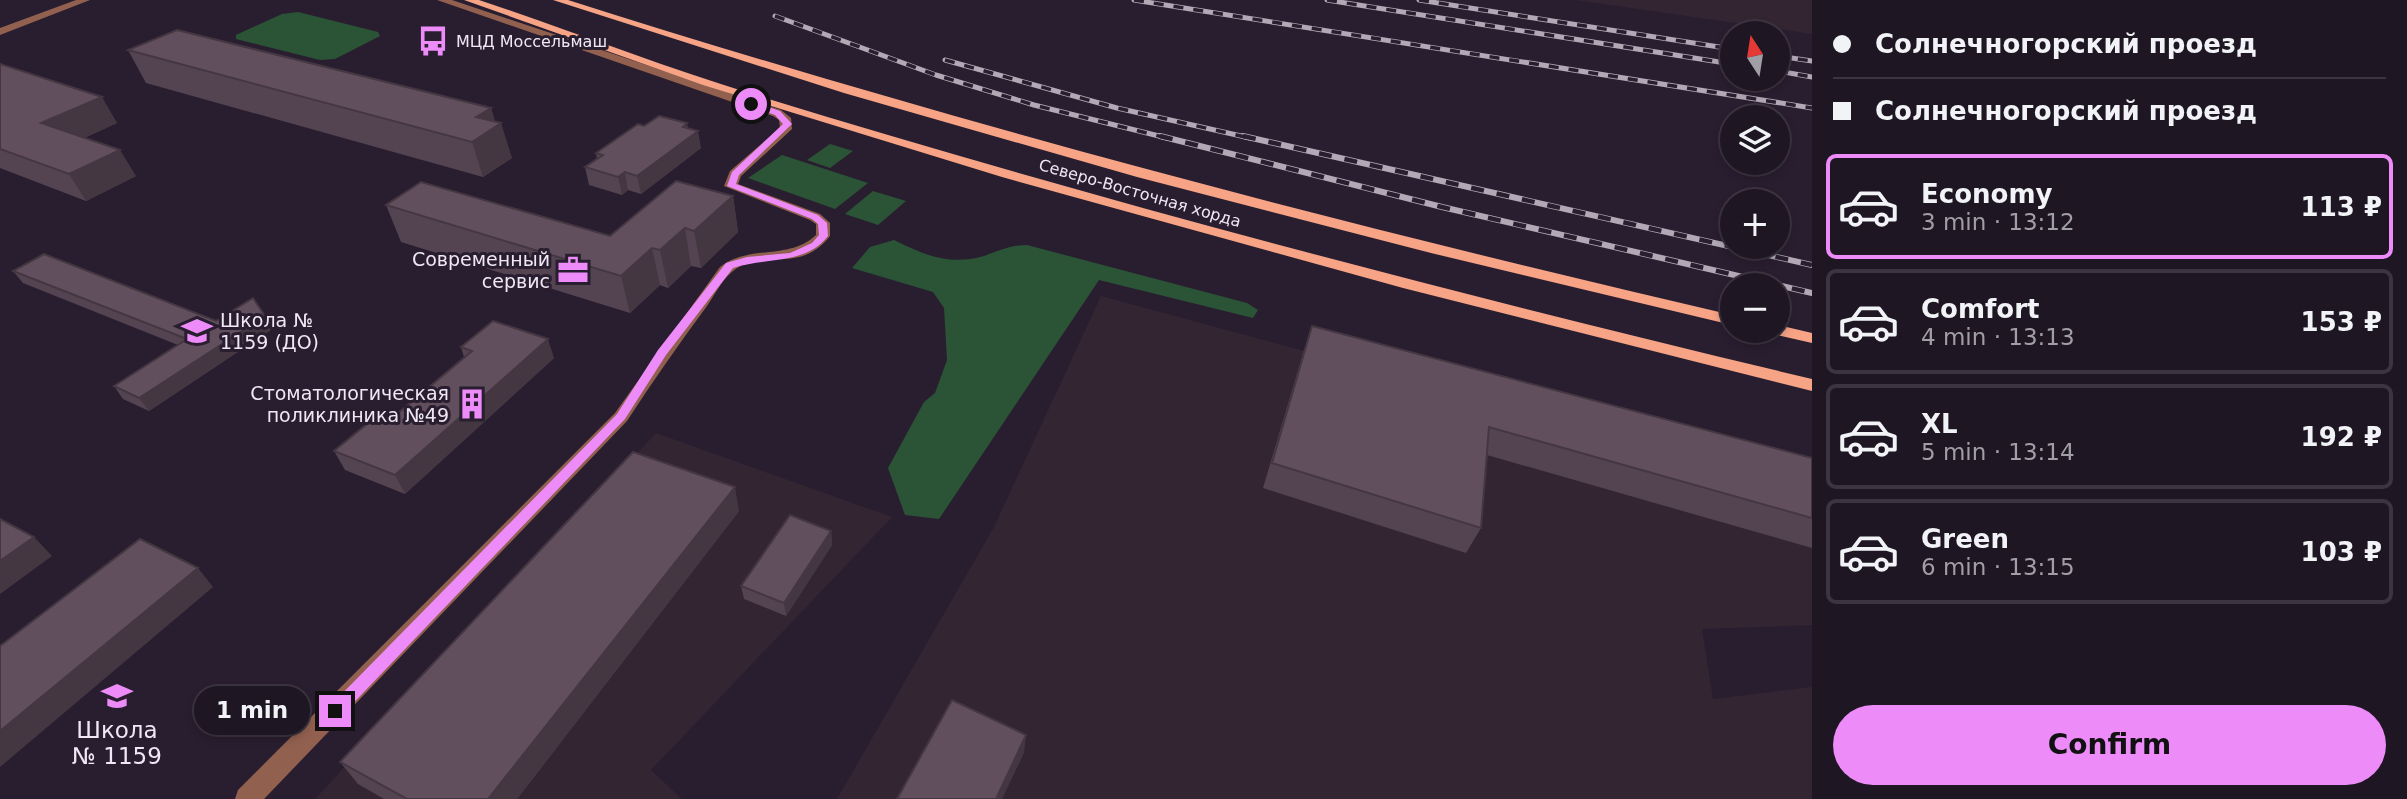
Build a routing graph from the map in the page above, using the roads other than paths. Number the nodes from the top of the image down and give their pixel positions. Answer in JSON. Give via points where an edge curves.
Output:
{"nodes":[{"id":1,"x":85,"y":0,"type":"edge"},
{"id":2,"x":442,"y":0,"type":"edge"},
{"id":3,"x":469,"y":0,"type":"edge"},
{"id":4,"x":558,"y":0,"type":"edge"},
{"id":5,"x":0,"y":32,"type":"edge"},
{"id":6,"x":1720,"y":317,"type":"edge"},
{"id":7,"x":1790,"y":333,"type":"edge"},
{"id":8,"x":1812,"y":338,"type":"edge"},
{"id":9,"x":1812,"y":385,"type":"edge"},
{"id":10,"x":247,"y":799,"type":"edge"}],
"edges":[{"from":1,"to":5,"type":"street"},
{"from":2,"to":10,"type":"street","via":[[785,118],[786,129],[735,174],[731,186],[815,217],[823,223],[824,236],[792,256],[730,265],[662,352],[621,416]]},
{"from":3,"to":9,"type":"main road","name":"Северо-Восточная хорда","via":[[737,93],[967,163],[1256,245]]},
{"from":4,"to":6,"type":"main road","name":"Северо-Восточная хорда","via":[[978,131],[1232,200]]},
{"from":7,"to":8,"type":"main road"}]}
